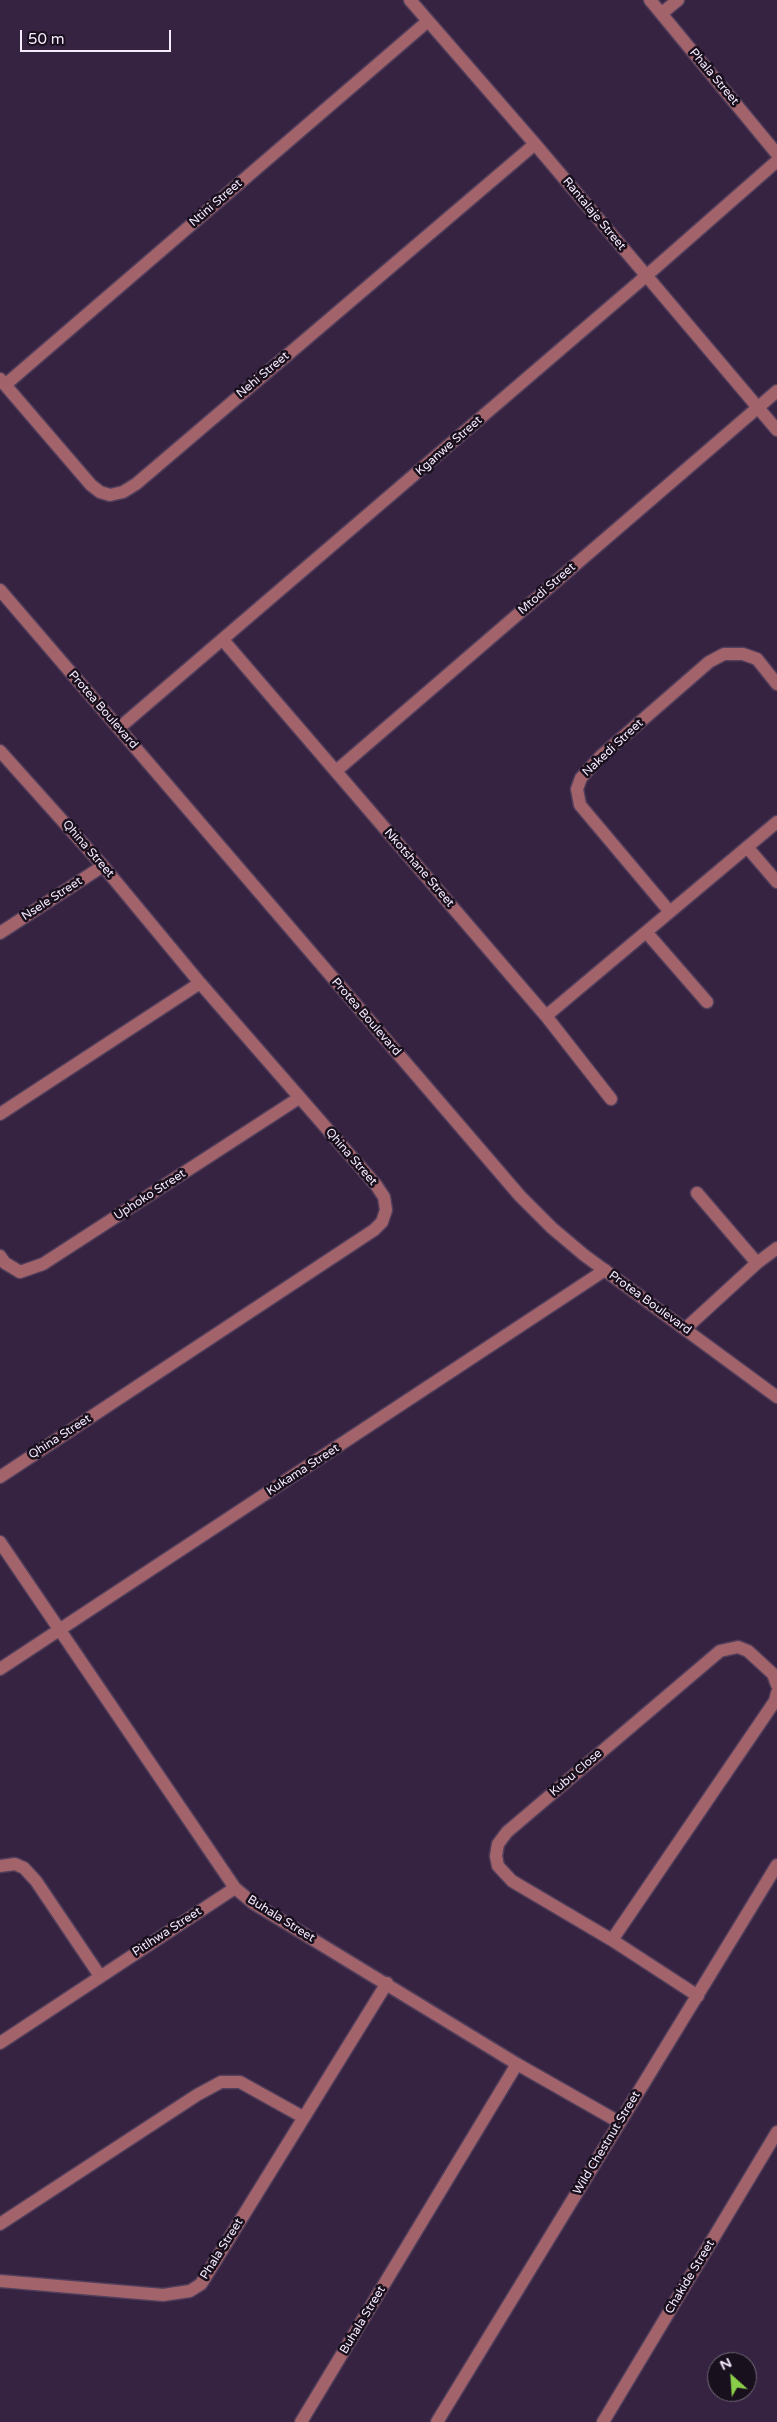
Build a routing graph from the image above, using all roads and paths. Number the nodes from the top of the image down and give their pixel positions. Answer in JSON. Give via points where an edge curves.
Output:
{"nodes":[{"id":1,"x":410,"y":0,"type":"edge"},
{"id":2,"x":650,"y":0,"type":"edge"},
{"id":3,"x":678,"y":0,"type":"edge"},
{"id":4,"x":662,"y":13,"type":"junction"},
{"id":5,"x":428,"y":21,"type":"junction"},
{"id":6,"x":536,"y":144,"type":"junction"},
{"id":7,"x":777,"y":154,"type":"edge"},
{"id":8,"x":777,"y":161,"type":"edge"},
{"id":9,"x":646,"y":276,"type":"junction"},
{"id":10,"x":2,"y":382,"type":"edge"},
{"id":11,"x":777,"y":391,"type":"edge"},
{"id":12,"x":758,"y":407,"type":"junction"},
{"id":13,"x":777,"y":430,"type":"edge"},
{"id":14,"x":0,"y":590,"type":"edge"},
{"id":15,"x":223,"y":640,"type":"junction"},
{"id":16,"x":777,"y":684,"type":"edge"},
{"id":17,"x":119,"y":728,"type":"junction"},
{"id":18,"x":0,"y":751,"type":"edge"},
{"id":19,"x":336,"y":772,"type":"junction"},
{"id":20,"x":777,"y":822,"type":"edge"},
{"id":21,"x":747,"y":847,"type":"junction"},
{"id":22,"x":103,"y":866,"type":"junction"},
{"id":23,"x":777,"y":882,"type":"edge"},
{"id":24,"x":670,"y":912,"type":"junction"},
{"id":25,"x":0,"y":933,"type":"edge"},
{"id":26,"x":647,"y":933,"type":"junction"},
{"id":27,"x":200,"y":983,"type":"junction"},
{"id":28,"x":707,"y":1002,"type":"dead end"},
{"id":29,"x":546,"y":1016,"type":"junction"},
{"id":30,"x":299,"y":1098,"type":"junction"},
{"id":31,"x":611,"y":1099,"type":"dead end"},
{"id":32,"x":0,"y":1114,"type":"edge"},
{"id":33,"x":697,"y":1193,"type":"dead end"},
{"id":34,"x":777,"y":1248,"type":"edge"},
{"id":35,"x":0,"y":1256,"type":"edge"},
{"id":36,"x":757,"y":1263,"type":"junction"},
{"id":37,"x":605,"y":1270,"type":"junction"},
{"id":38,"x":685,"y":1329,"type":"junction"},
{"id":39,"x":777,"y":1397,"type":"edge"},
{"id":40,"x":0,"y":1477,"type":"edge"},
{"id":41,"x":0,"y":1542,"type":"edge"},
{"id":42,"x":61,"y":1630,"type":"junction"},
{"id":43,"x":0,"y":1669,"type":"edge"},
{"id":44,"x":777,"y":1685,"type":"edge"},
{"id":45,"x":777,"y":1693,"type":"edge"},
{"id":46,"x":0,"y":1866,"type":"edge"},
{"id":47,"x":777,"y":1866,"type":"edge"},
{"id":48,"x":235,"y":1888,"type":"junction"},
{"id":49,"x":612,"y":1940,"type":"junction"},
{"id":50,"x":100,"y":1976,"type":"junction"},
{"id":51,"x":387,"y":1983,"type":"junction"},
{"id":52,"x":698,"y":1996,"type":"junction"},
{"id":53,"x":0,"y":2043,"type":"edge"},
{"id":54,"x":517,"y":2064,"type":"junction"},
{"id":55,"x":302,"y":2117,"type":"junction"},
{"id":56,"x":619,"y":2122,"type":"junction"},
{"id":57,"x":777,"y":2132,"type":"edge"},
{"id":58,"x":0,"y":2224,"type":"edge"},
{"id":59,"x":0,"y":2281,"type":"edge"},
{"id":60,"x":301,"y":2422,"type":"edge"},
{"id":61,"x":437,"y":2422,"type":"edge"},
{"id":62,"x":603,"y":2422,"type":"edge"}],
"edges":[{"from":1,"to":5,"type":"street","name":"Rantalaje Street"},
{"from":2,"to":4,"type":"street","name":"Phala Street"},
{"from":3,"to":4,"type":"street"},
{"from":4,"to":7,"type":"street","name":"Phala Street"},
{"from":5,"to":6,"type":"street","name":"Rantalaje Street"},
{"from":5,"to":10,"type":"street","name":"Ntini Street"},
{"from":6,"to":9,"type":"street","name":"Rantalaje Street"},
{"from":6,"to":10,"type":"street","name":"Nehi Street","via":[[123,492],[110,495],[91,485]]},
{"from":8,"to":9,"type":"street","name":"Kganwe Street"},
{"from":9,"to":12,"type":"street","name":"Rantalaje Street"},
{"from":9,"to":15,"type":"street","name":"Kganwe Street"},
{"from":11,"to":12,"type":"street","name":"Mtodi Street"},
{"from":12,"to":13,"type":"street","name":"Rantalaje Street"},
{"from":12,"to":19,"type":"street","name":"Mtodi Street"},
{"from":14,"to":17,"type":"street","name":"Protea Boulevard"},
{"from":15,"to":17,"type":"street","name":"Kganwe Street"},
{"from":15,"to":19,"type":"street","name":"Nkotshane Street"},
{"from":16,"to":24,"type":"street","name":"Nakedi Street","via":[[757,659],[736,652],[717,658],[601,756],[581,778],[577,789],[580,805]]},
{"from":17,"to":37,"type":"street","name":"Protea Boulevard","via":[[520,1196],[552,1228]]},
{"from":18,"to":22,"type":"street","name":"Qhina Street"},
{"from":19,"to":29,"type":"street","name":"Nkotshane Street"},
{"from":20,"to":21,"type":"street"},
{"from":21,"to":23,"type":"street"},
{"from":21,"to":24,"type":"street"},
{"from":22,"to":25,"type":"street","name":"Nsele Street"},
{"from":22,"to":27,"type":"street","name":"Qhina Street"},
{"from":24,"to":26,"type":"street"},
{"from":26,"to":28,"type":"street"},
{"from":26,"to":29,"type":"street"},
{"from":27,"to":30,"type":"street","name":"Qhina Street"},
{"from":27,"to":32,"type":"street"},
{"from":29,"to":31,"type":"street","name":"Nkotshane Street"},
{"from":30,"to":35,"type":"street","name":"Uphoko Street","via":[[43,1264],[20,1272]]},
{"from":30,"to":40,"type":"street","name":"Qhina Street","via":[[376,1184],[384,1197],[386,1210],[382,1222]]},
{"from":33,"to":36,"type":"street"},
{"from":34,"to":36,"type":"street"},
{"from":36,"to":38,"type":"street"},
{"from":37,"to":38,"type":"street","name":"Protea Boulevard"},
{"from":37,"to":42,"type":"street","name":"Kukama Street"},
{"from":38,"to":39,"type":"street","name":"Protea Boulevard"},
{"from":41,"to":42,"type":"street","name":"Buhala Street"},
{"from":42,"to":43,"type":"street","name":"Kukama Street"},
{"from":42,"to":48,"type":"street","name":"Buhala Street"},
{"from":44,"to":49,"type":"street","name":"Kubu Close","via":[[773,1674],[748,1651],[738,1647],[720,1651],[507,1832],[498,1844],[498,1866],[512,1881]]},
{"from":45,"to":49,"type":"street","via":[[775,1701]]},
{"from":46,"to":50,"type":"street","via":[[15,1864],[24,1868],[36,1881]]},
{"from":47,"to":52,"type":"street","name":"Wild Chestnut Street"},
{"from":48,"to":50,"type":"street","name":"Pitlhwa Street"},
{"from":48,"to":51,"type":"street","name":"Buhala Street","via":[[253,1903]]},
{"from":49,"to":52,"type":"street","name":"Kubu Close"},
{"from":50,"to":53,"type":"street","name":"Pitlhwa Street"},
{"from":51,"to":54,"type":"street","name":"Buhala Street"},
{"from":51,"to":55,"type":"street","name":"Phala Street"},
{"from":52,"to":56,"type":"street","name":"Wild Chestnut Street"},
{"from":54,"to":56,"type":"street","name":"Buhala Street"},
{"from":54,"to":60,"type":"street","name":"Buhala Street"},
{"from":55,"to":58,"type":"street","via":[[240,2082],[221,2082]]},
{"from":55,"to":59,"type":"street","name":"Phala Street","via":[[209,2273],[190,2291],[163,2295]]},
{"from":56,"to":61,"type":"street","name":"Wild Chestnut Street"},
{"from":57,"to":62,"type":"street","name":"Chakide Street"}]}
